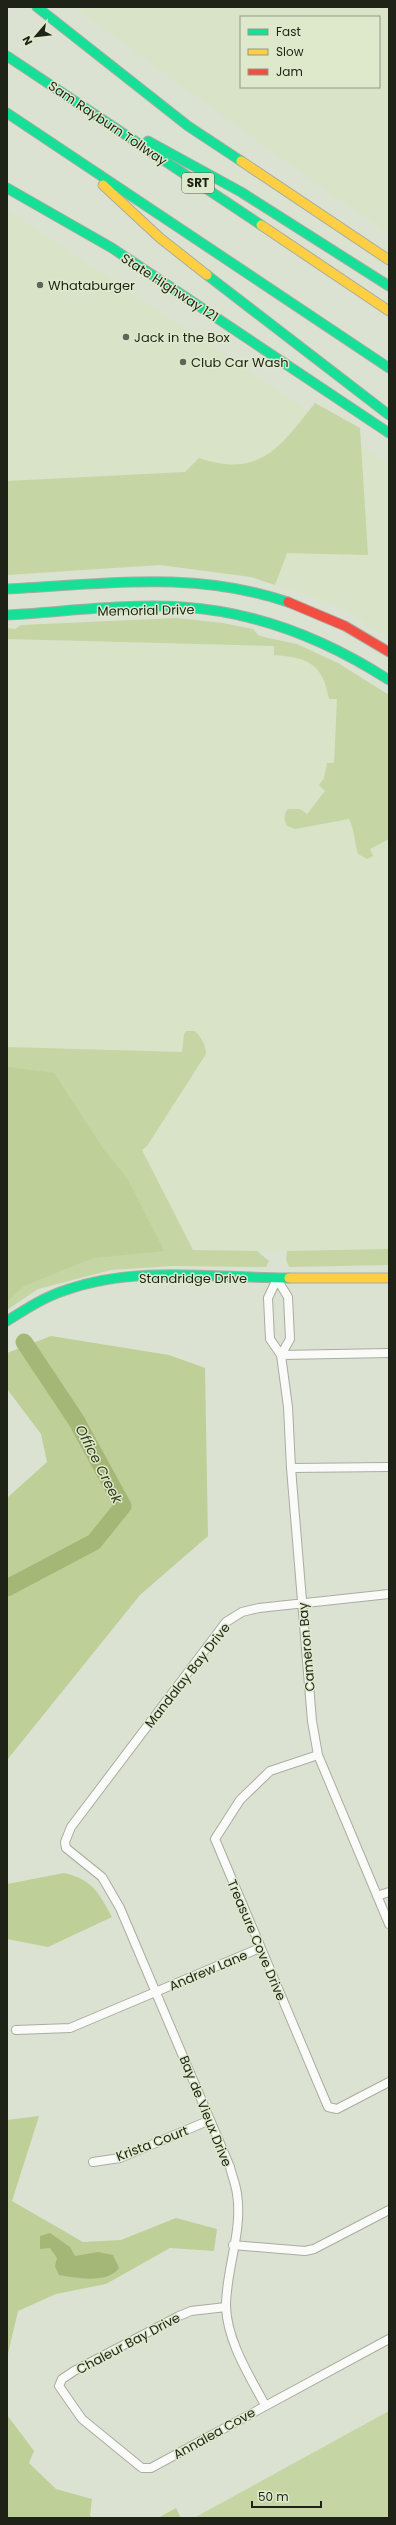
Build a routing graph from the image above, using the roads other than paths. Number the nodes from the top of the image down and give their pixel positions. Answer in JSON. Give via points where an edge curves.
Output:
{"nodes":[{"id":1,"x":38,"y":7,"type":"edge"},
{"id":2,"x":7,"y":56,"type":"edge"},
{"id":3,"x":89,"y":111,"type":"junction"},
{"id":4,"x":7,"y":113,"type":"edge"},
{"id":5,"x":70,"y":155,"type":"junction"},
{"id":6,"x":7,"y":188,"type":"edge"},
{"id":7,"x":389,"y":260,"type":"edge"},
{"id":8,"x":389,"y":286,"type":"edge"},
{"id":9,"x":389,"y":311,"type":"edge"},
{"id":10,"x":389,"y":368,"type":"edge"},
{"id":11,"x":389,"y":414,"type":"edge"},
{"id":12,"x":389,"y":433,"type":"edge"},
{"id":13,"x":7,"y":589,"type":"edge"},
{"id":14,"x":7,"y":615,"type":"edge"},
{"id":15,"x":389,"y":652,"type":"edge"},
{"id":16,"x":389,"y":680,"type":"edge"},
{"id":17,"x":389,"y":1278,"type":"edge"},
{"id":18,"x":277,"y":1279,"type":"junction"},
{"id":19,"x":7,"y":1321,"type":"edge"},
{"id":20,"x":389,"y":1353,"type":"edge"},
{"id":21,"x":282,"y":1355,"type":"junction"},
{"id":22,"x":389,"y":1467,"type":"edge"},
{"id":23,"x":291,"y":1468,"type":"junction"},
{"id":24,"x":389,"y":1594,"type":"edge"},
{"id":25,"x":302,"y":1602,"type":"junction"},
{"id":26,"x":318,"y":1755,"type":"junction"},
{"id":27,"x":65,"y":1842,"type":"joint"},
{"id":28,"x":389,"y":1892,"type":"edge"},
{"id":29,"x":377,"y":1896,"type":"junction"},
{"id":30,"x":389,"y":1924,"type":"edge"},
{"id":31,"x":260,"y":1948,"type":"junction"},
{"id":32,"x":156,"y":1991,"type":"junction"},
{"id":33,"x":16,"y":2030,"type":"dead end"},
{"id":34,"x":389,"y":2082,"type":"edge"},
{"id":35,"x":210,"y":2120,"type":"junction"},
{"id":36,"x":93,"y":2162,"type":"dead end"},
{"id":37,"x":389,"y":2210,"type":"edge"},
{"id":38,"x":233,"y":2245,"type":"junction"},
{"id":39,"x":226,"y":2307,"type":"junction"},
{"id":40,"x":389,"y":2339,"type":"edge"},
{"id":41,"x":59,"y":2386,"type":"joint"},
{"id":42,"x":265,"y":2405,"type":"junction"}],
"edges":[{"from":1,"to":7,"type":"main road","via":[[188,126]]},
{"from":2,"to":3,"type":"main road","name":"Sam Rayburn Tollway","number":"SRT"},
{"from":3,"to":8,"type":"main road","via":[[189,162],[300,228]]},
{"from":3,"to":9,"type":"main road","name":"Sam Rayburn Tollway","number":"SRT"},
{"from":4,"to":5,"type":"main road"},
{"from":5,"to":10,"type":"main road"},
{"from":5,"to":11,"type":"main road","via":[[160,238]]},
{"from":6,"to":12,"type":"main road","name":"State Highway 121","via":[[112,248]]},
{"from":13,"to":15,"type":"main road","name":"Memorial Drive","via":[[157,581],[197,582],[247,589],[326,615]]},
{"from":14,"to":16,"type":"main road","name":"Memorial Drive","via":[[155,607],[225,612],[264,621],[319,640]]},
{"from":17,"to":18,"type":"main road","name":"Standridge Drive"},
{"from":18,"to":19,"type":"main road","name":"Standridge Drive","via":[[158,1276],[102,1281],[52,1294]]},
{"from":18,"to":21,"type":"street","via":[[288,1297],[290,1339]]},
{"from":18,"to":21,"type":"street","via":[[268,1298],[270,1339]]},
{"from":20,"to":21,"type":"street"},
{"from":21,"to":23,"type":"street","name":"Cameron Bay"},
{"from":22,"to":23,"type":"street"},
{"from":23,"to":25,"type":"street","name":"Cameron Bay"},
{"from":24,"to":25,"type":"street","name":"Mandalay Bay Drive"},
{"from":25,"to":26,"type":"street","name":"Cameron Bay","via":[[312,1721]]},
{"from":25,"to":27,"type":"street","name":"Mandalay Bay Drive","via":[[242,1612],[226,1622],[71,1827]]},
{"from":26,"to":29,"type":"street","name":"Cameron Bay"},
{"from":26,"to":31,"type":"street","name":"Treasure Cove Drive","via":[[270,1771],[240,1800],[215,1839]]},
{"from":27,"to":32,"type":"street","name":"Bay de Vieux Drive","via":[[66,1848],[102,1877],[110,1890]]},
{"from":28,"to":29,"type":"street"},
{"from":29,"to":30,"type":"street","name":"Cameron Bay"},
{"from":31,"to":32,"type":"street","name":"Andrew Lane"},
{"from":31,"to":34,"type":"street","name":"Treasure Cove Drive","via":[[328,2107],[337,2109]]},
{"from":32,"to":33,"type":"street","name":"Andrew Lane","via":[[70,2028]]},
{"from":32,"to":35,"type":"street","name":"Bay de Vieux Drive"},
{"from":35,"to":36,"type":"street","name":"Krista Court","via":[[120,2158]]},
{"from":35,"to":38,"type":"street","name":"Bay de Vieux Drive","via":[[230,2167],[237,2195],[237,2222]]},
{"from":37,"to":38,"type":"street","via":[[314,2249]]},
{"from":38,"to":39,"type":"street","name":"Bay de Vieux Drive"},
{"from":39,"to":41,"type":"street","name":"Chaleur Bay Drive","via":[[191,2311],[159,2324],[74,2371],[62,2379]]},
{"from":39,"to":42,"type":"street","name":"Bay de Vieux Drive","via":[[237,2351]]},
{"from":40,"to":42,"type":"street","name":"Annalea Cove"},
{"from":41,"to":42,"type":"street","name":"Annalea Cove","via":[[82,2419],[142,2468],[151,2468]]}]}
